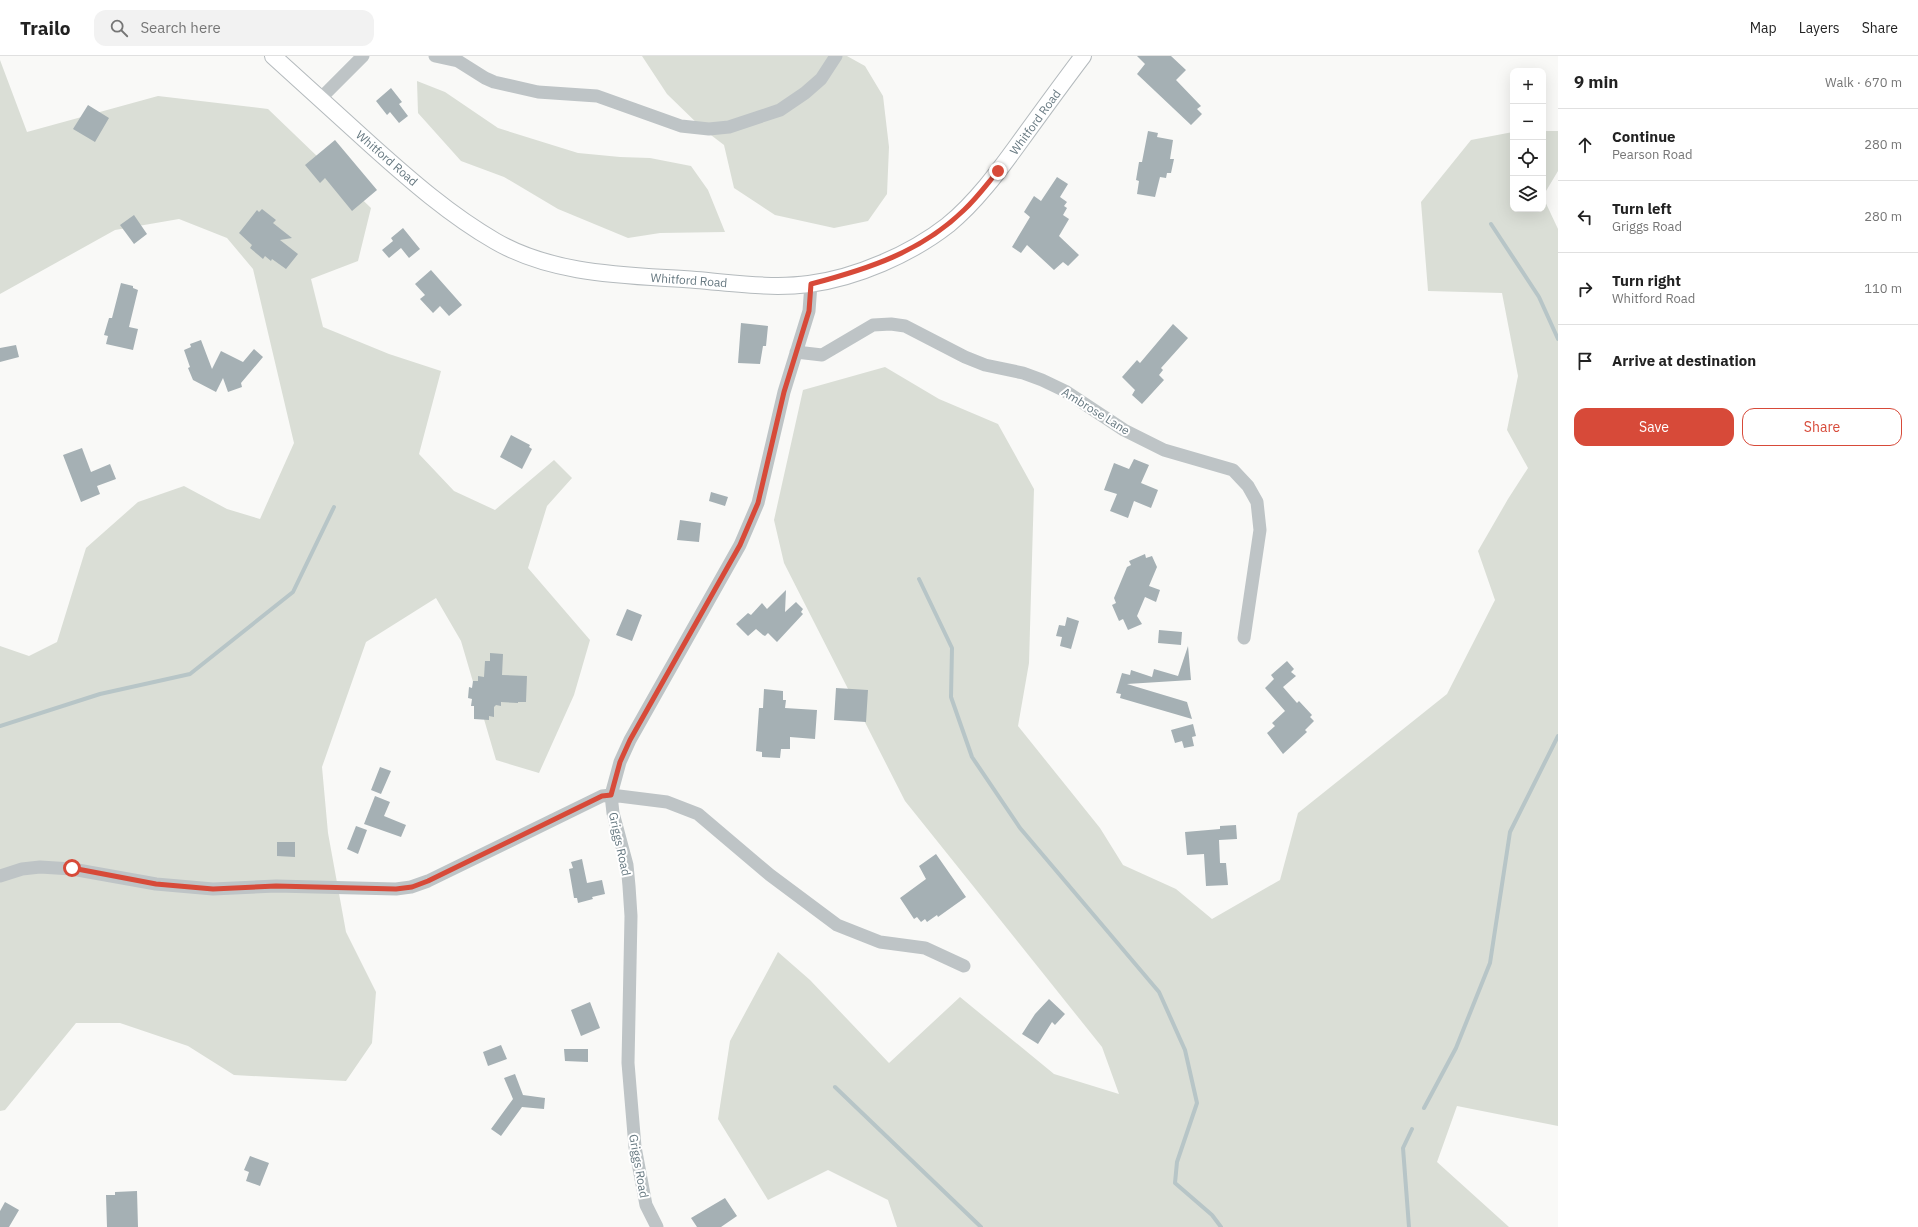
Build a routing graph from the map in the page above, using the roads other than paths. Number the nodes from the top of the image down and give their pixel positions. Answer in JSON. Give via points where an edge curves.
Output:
{"nodes":[{"id":1,"x":273,"y":56,"type":"edge"},
{"id":2,"x":363,"y":56,"type":"edge"},
{"id":3,"x":435,"y":56,"type":"edge"},
{"id":4,"x":836,"y":56,"type":"edge"},
{"id":5,"x":1083,"y":56,"type":"edge"},
{"id":6,"x":320,"y":99,"type":"junction"},
{"id":7,"x":811,"y":284,"type":"junction"},
{"id":8,"x":796,"y":352,"type":"junction"},
{"id":9,"x":1244,"y":638,"type":"dead end"},
{"id":10,"x":611,"y":795,"type":"junction"},
{"id":11,"x":0,"y":876,"type":"edge"},
{"id":12,"x":964,"y":966,"type":"dead end"},
{"id":13,"x":656,"y":1227,"type":"edge"}],
"edges":[{"from":1,"to":6,"type":"main road","name":"Whitford Road"},
{"from":2,"to":6,"type":"street"},
{"from":3,"to":4,"type":"street","via":[[458,61],[494,82],[538,92],[597,96],[681,126],[710,129],[729,127],[780,110],[821,79]]},
{"from":5,"to":7,"type":"main road","name":"Whitford Road","via":[[998,171],[948,225],[892,259]]},
{"from":6,"to":7,"type":"main road","name":"Whitford Road","via":[[396,167],[457,216],[496,242],[537,260],[612,274],[762,286]]},
{"from":7,"to":8,"type":"street","name":"Griggs Road","via":[[809,311]]},
{"from":8,"to":9,"type":"street","name":"Ambrose Lane","via":[[822,355],[873,325],[905,326],[965,357],[1042,380],[1065,391],[1124,430],[1164,450],[1233,470],[1248,486],[1256,502],[1260,530]]},
{"from":8,"to":10,"type":"street","name":"Griggs Road","via":[[758,503],[750,524],[630,740],[620,762]]},
{"from":10,"to":11,"type":"street","via":[[602,796],[412,887],[396,889],[276,886],[213,889],[156,884],[72,868],[40,867]]},
{"from":10,"to":12,"type":"street","via":[[667,802],[698,814],[770,875],[837,925],[880,942],[925,948]]},
{"from":10,"to":13,"type":"street","name":"Griggs Road","via":[[627,865],[629,886],[628,1063],[634,1148],[646,1205]]}]}
